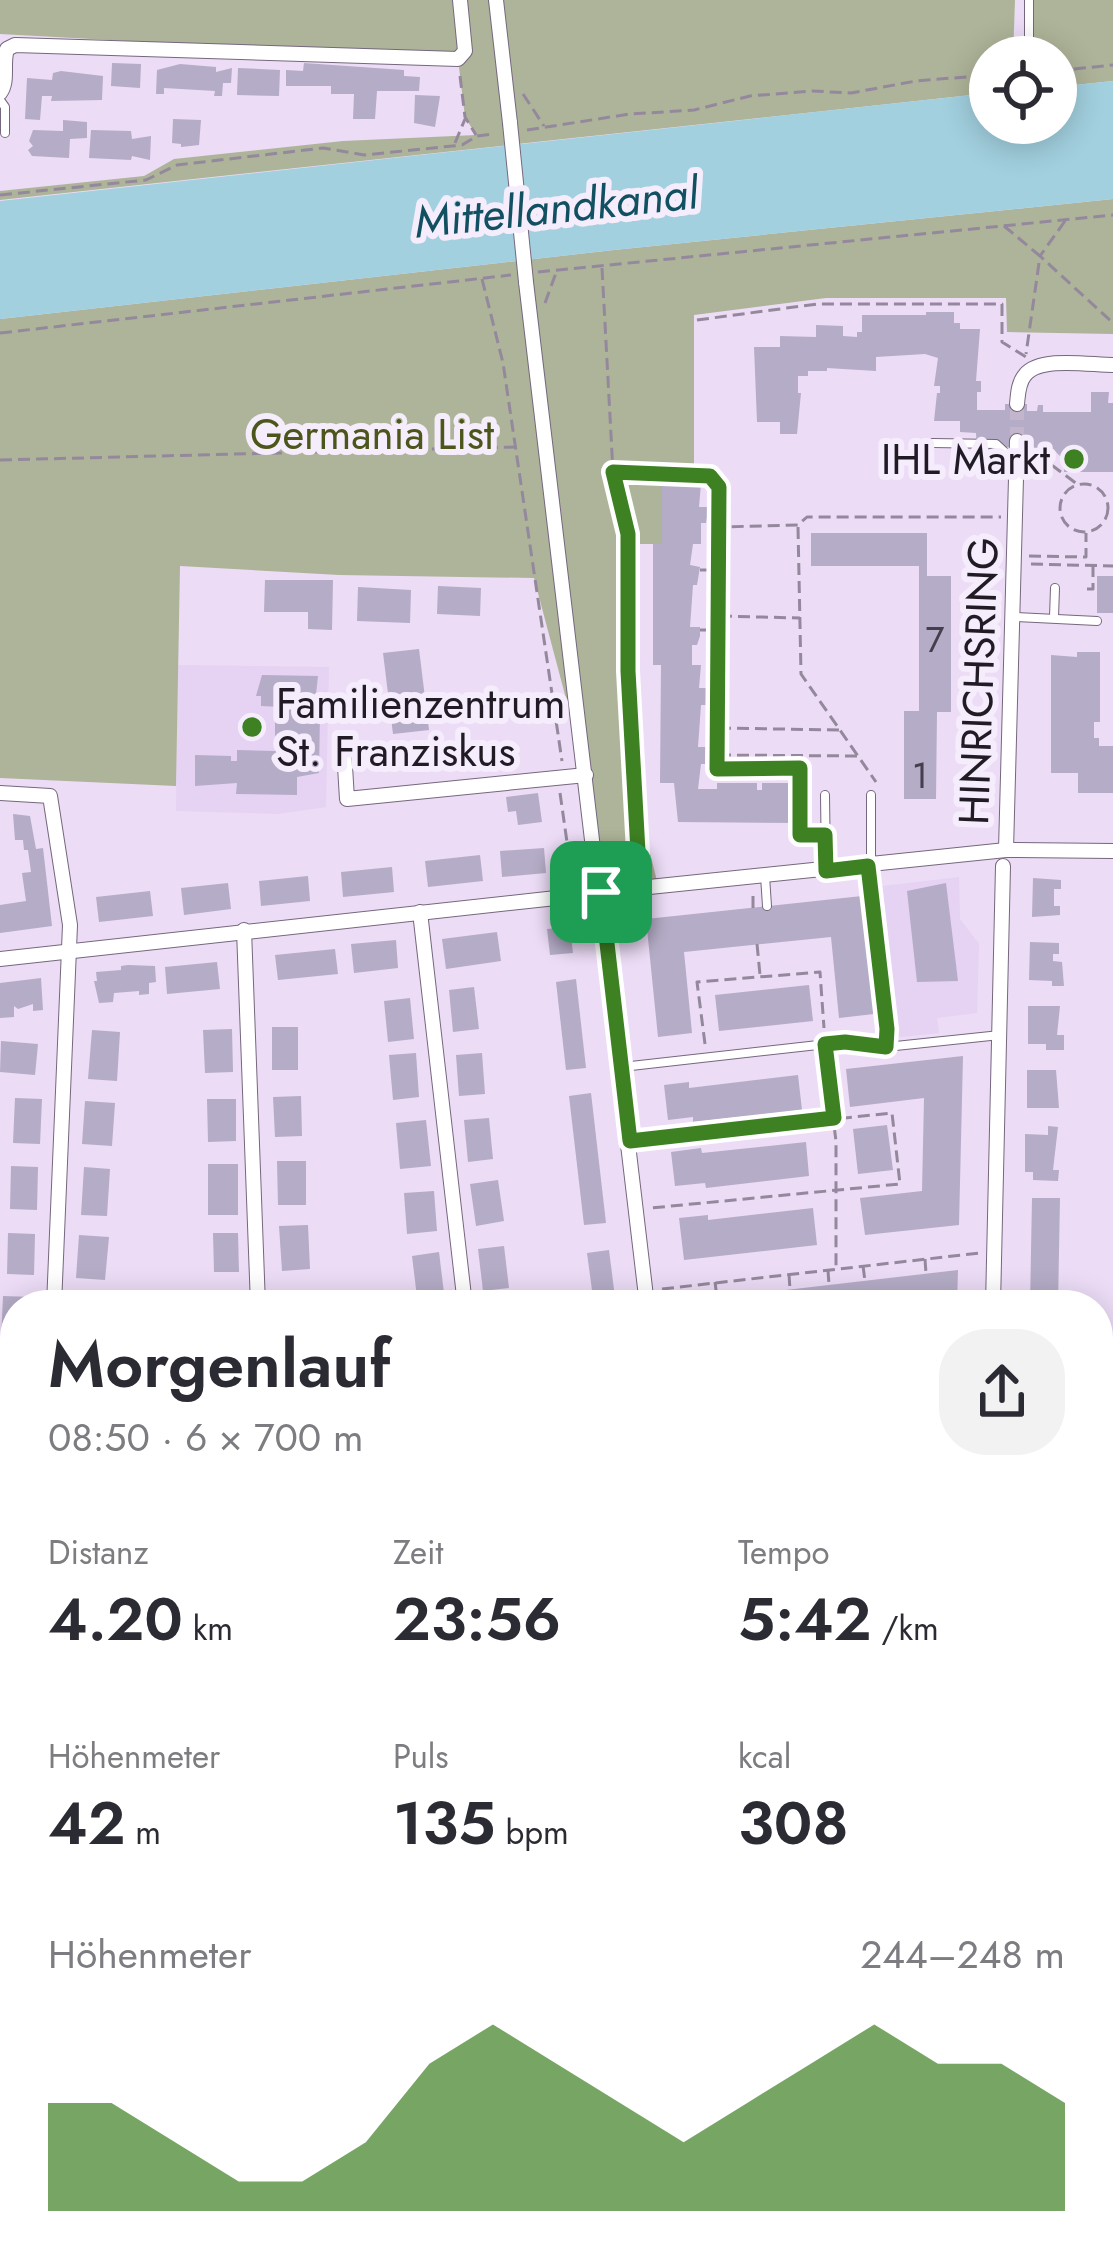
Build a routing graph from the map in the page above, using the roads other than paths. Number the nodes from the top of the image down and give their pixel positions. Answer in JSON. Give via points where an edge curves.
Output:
{"nodes":[{"id":1,"x":460,"y":0,"type":"edge"},
{"id":2,"x":496,"y":0,"type":"edge"},
{"id":3,"x":1029,"y":0,"type":"edge"},
{"id":4,"x":1028,"y":36,"type":"edge"},
{"id":5,"x":0,"y":96,"type":"edge"},
{"id":6,"x":5,"y":133,"type":"dead end"},
{"id":7,"x":1113,"y":365,"type":"edge"},
{"id":8,"x":1017,"y":404,"type":"tunnel mouth"},
{"id":9,"x":933,"y":443,"type":"dead end"},
{"id":10,"x":1017,"y":449,"type":"joint"},
{"id":11,"x":1055,"y":588,"type":"dead end"},
{"id":12,"x":1013,"y":617,"type":"junction"},
{"id":13,"x":1054,"y":617,"type":"junction"},
{"id":14,"x":1097,"y":620,"type":"dead end"},
{"id":15,"x":344,"y":750,"type":"dead end"},
{"id":16,"x":586,"y":775,"type":"junction"},
{"id":17,"x":0,"y":793,"type":"edge"},
{"id":18,"x":825,"y":795,"type":"dead end"},
{"id":19,"x":871,"y":795,"type":"dead end"},
{"id":20,"x":1113,"y":851,"type":"edge"},
{"id":21,"x":1004,"y":858,"type":"junction"},
{"id":22,"x":870,"y":865,"type":"junction"},
{"id":23,"x":826,"y":871,"type":"junction"},
{"id":24,"x":764,"y":876,"type":"junction"},
{"id":25,"x":601,"y":892,"type":"junction"},
{"id":26,"x":565,"y":897,"type":"dead end"},
{"id":27,"x":767,"y":907,"type":"dead end"},
{"id":28,"x":420,"y":912,"type":"junction"},
{"id":29,"x":244,"y":930,"type":"junction"},
{"id":30,"x":69,"y":951,"type":"junction"},
{"id":31,"x":0,"y":958,"type":"edge"},
{"id":32,"x":1000,"y":1035,"type":"junction"},
{"id":33,"x":622,"y":1067,"type":"junction"},
{"id":34,"x":55,"y":1290,"type":"edge"},
{"id":35,"x":257,"y":1290,"type":"edge"},
{"id":36,"x":463,"y":1290,"type":"edge"},
{"id":37,"x":645,"y":1290,"type":"edge"},
{"id":38,"x":993,"y":1290,"type":"edge"}],
"edges":[{"from":1,"to":5,"type":"street","via":[[465,51],[458,59],[15,45],[4,57]]},
{"from":2,"to":16,"type":"street","bridge":true},
{"from":3,"to":4,"type":"lane"},
{"from":5,"to":6,"type":"lane"},
{"from":7,"to":8,"type":"street","via":[[1027,363]]},
{"from":9,"to":10,"type":"lane","via":[[996,444],[1009,456]]},
{"from":10,"to":12,"type":"street","name":"HINRICHSRING"},
{"from":11,"to":13,"type":"lane"},
{"from":12,"to":13,"type":"lane"},
{"from":12,"to":21,"type":"street","name":"HINRICHSRING"},
{"from":13,"to":14,"type":"lane"},
{"from":15,"to":16,"type":"street","via":[[347,799]]},
{"from":16,"to":25,"type":"street"},
{"from":17,"to":30,"type":"street","via":[[50,796]]},
{"from":18,"to":23,"type":"lane"},
{"from":19,"to":22,"type":"lane"},
{"from":20,"to":21,"type":"street"},
{"from":21,"to":22,"type":"street"},
{"from":21,"to":32,"type":"street","name":"HINRICHSRING"},
{"from":22,"to":23,"type":"street"},
{"from":23,"to":24,"type":"street"},
{"from":24,"to":25,"type":"street"},
{"from":24,"to":27,"type":"lane"},
{"from":25,"to":33,"type":"street"},
{"from":26,"to":28,"type":"street"},
{"from":28,"to":29,"type":"street"},
{"from":28,"to":36,"type":"street"},
{"from":29,"to":30,"type":"street"},
{"from":29,"to":35,"type":"street"},
{"from":30,"to":31,"type":"street"},
{"from":30,"to":34,"type":"street"},
{"from":32,"to":33,"type":"lane","via":[[886,1047],[845,1042]]},
{"from":32,"to":38,"type":"street","name":"HINRICHSRING"},
{"from":33,"to":37,"type":"street"}]}
